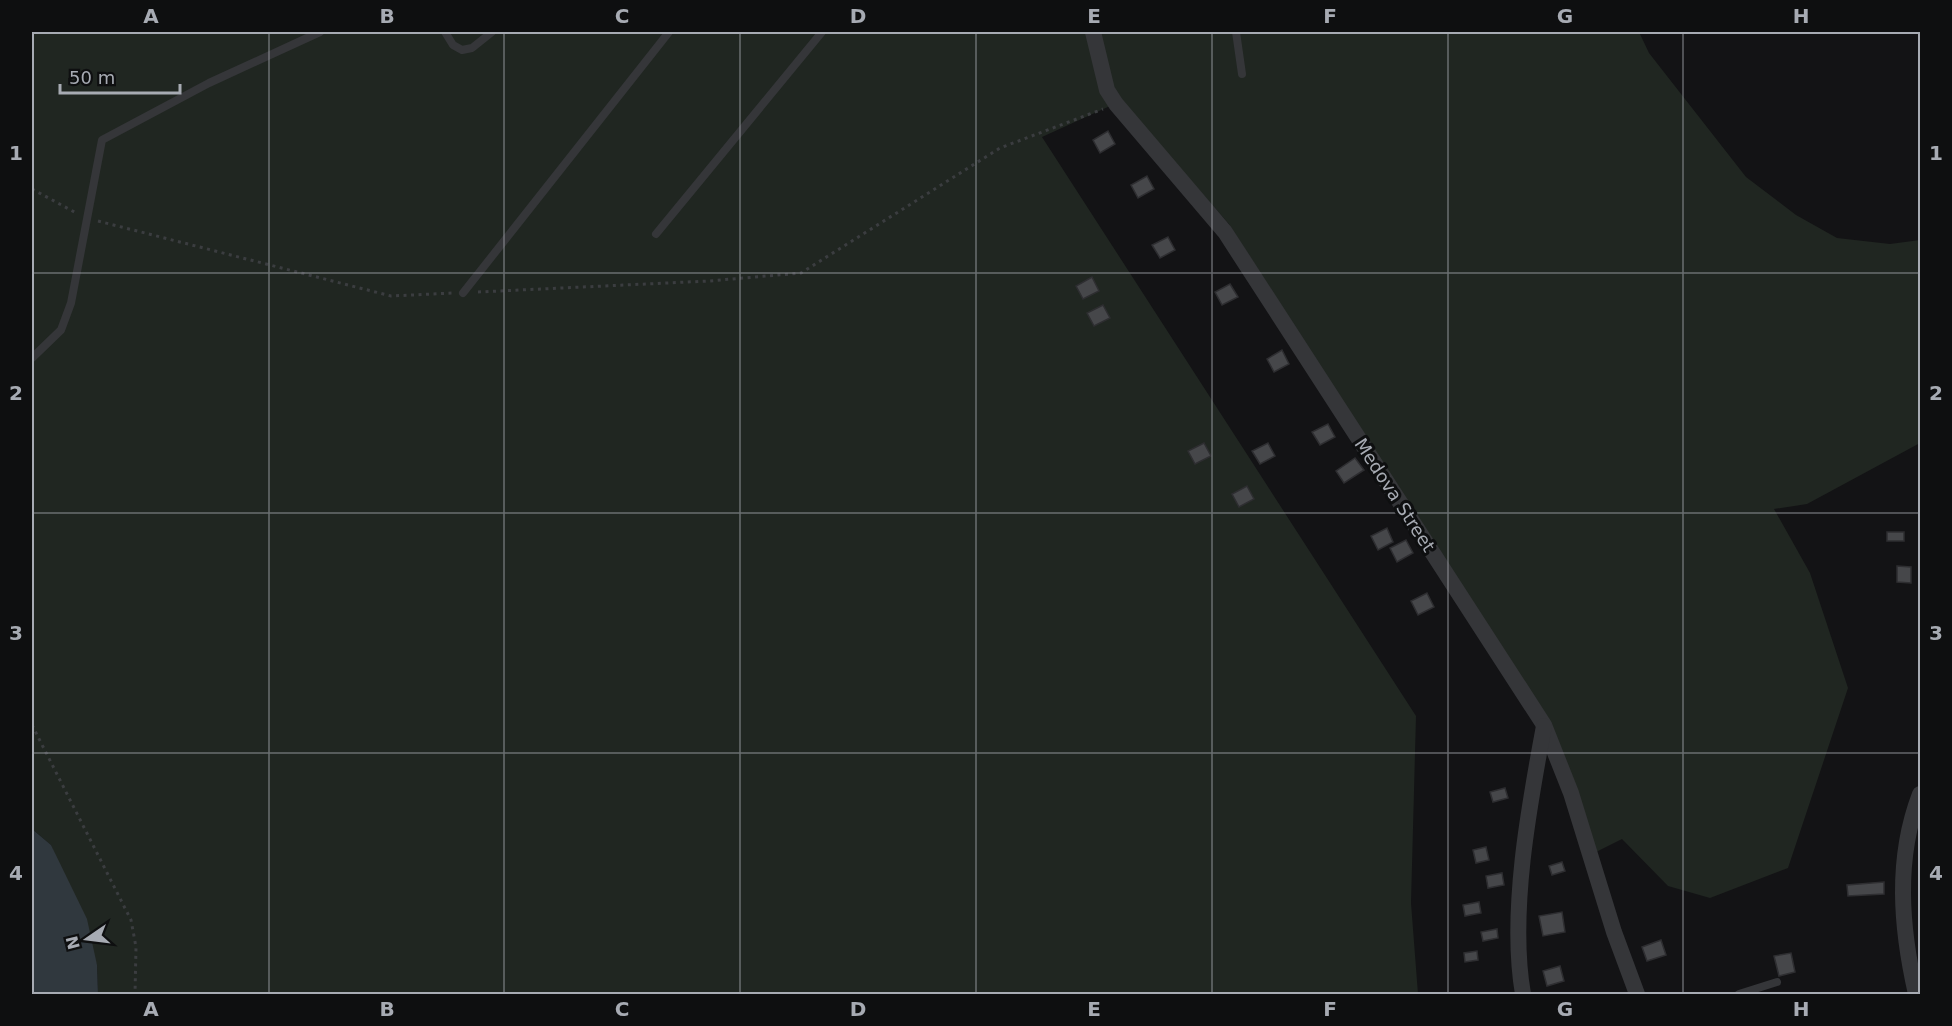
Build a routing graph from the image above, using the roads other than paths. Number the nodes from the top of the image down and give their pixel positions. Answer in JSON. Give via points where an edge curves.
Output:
{"nodes":[{"id":1,"x":320,"y":32,"type":"edge"},
{"id":2,"x":445,"y":32,"type":"edge"},
{"id":3,"x":492,"y":32,"type":"edge"},
{"id":4,"x":669,"y":32,"type":"edge"},
{"id":5,"x":822,"y":32,"type":"edge"},
{"id":6,"x":1093,"y":32,"type":"edge"},
{"id":7,"x":1236,"y":32,"type":"edge"},
{"id":8,"x":1242,"y":74,"type":"dead end"},
{"id":9,"x":656,"y":234,"type":"dead end"},
{"id":10,"x":463,"y":293,"type":"road end"},
{"id":11,"x":32,"y":358,"type":"edge"},
{"id":12,"x":1544,"y":725,"type":"junction"},
{"id":13,"x":1920,"y":794,"type":"edge"},
{"id":14,"x":1777,"y":982,"type":"dead end"},
{"id":15,"x":1523,"y":994,"type":"edge"},
{"id":16,"x":1637,"y":994,"type":"edge"},
{"id":17,"x":1739,"y":994,"type":"edge"},
{"id":18,"x":1916,"y":994,"type":"edge"}],
"edges":[{"from":1,"to":11,"type":"lane","via":[[209,83],[102,140],[71,303],[61,330]]},
{"from":2,"to":3,"type":"lane","via":[[453,45],[462,50],[472,48]]},
{"from":4,"to":10,"type":"lane"},
{"from":5,"to":9,"type":"lane"},
{"from":6,"to":12,"type":"street","name":"Medova Street","via":[[1107,90],[1116,104],[1225,232]]},
{"from":7,"to":8,"type":"lane"},
{"from":12,"to":15,"type":"street","via":[[1527,813],[1519,930]]},
{"from":12,"to":16,"type":"street","name":"Medova Street","via":[[1571,793]]},
{"from":13,"to":18,"type":"street","via":[[1907,840],[1902,898]]},
{"from":14,"to":17,"type":"lane"}]}
